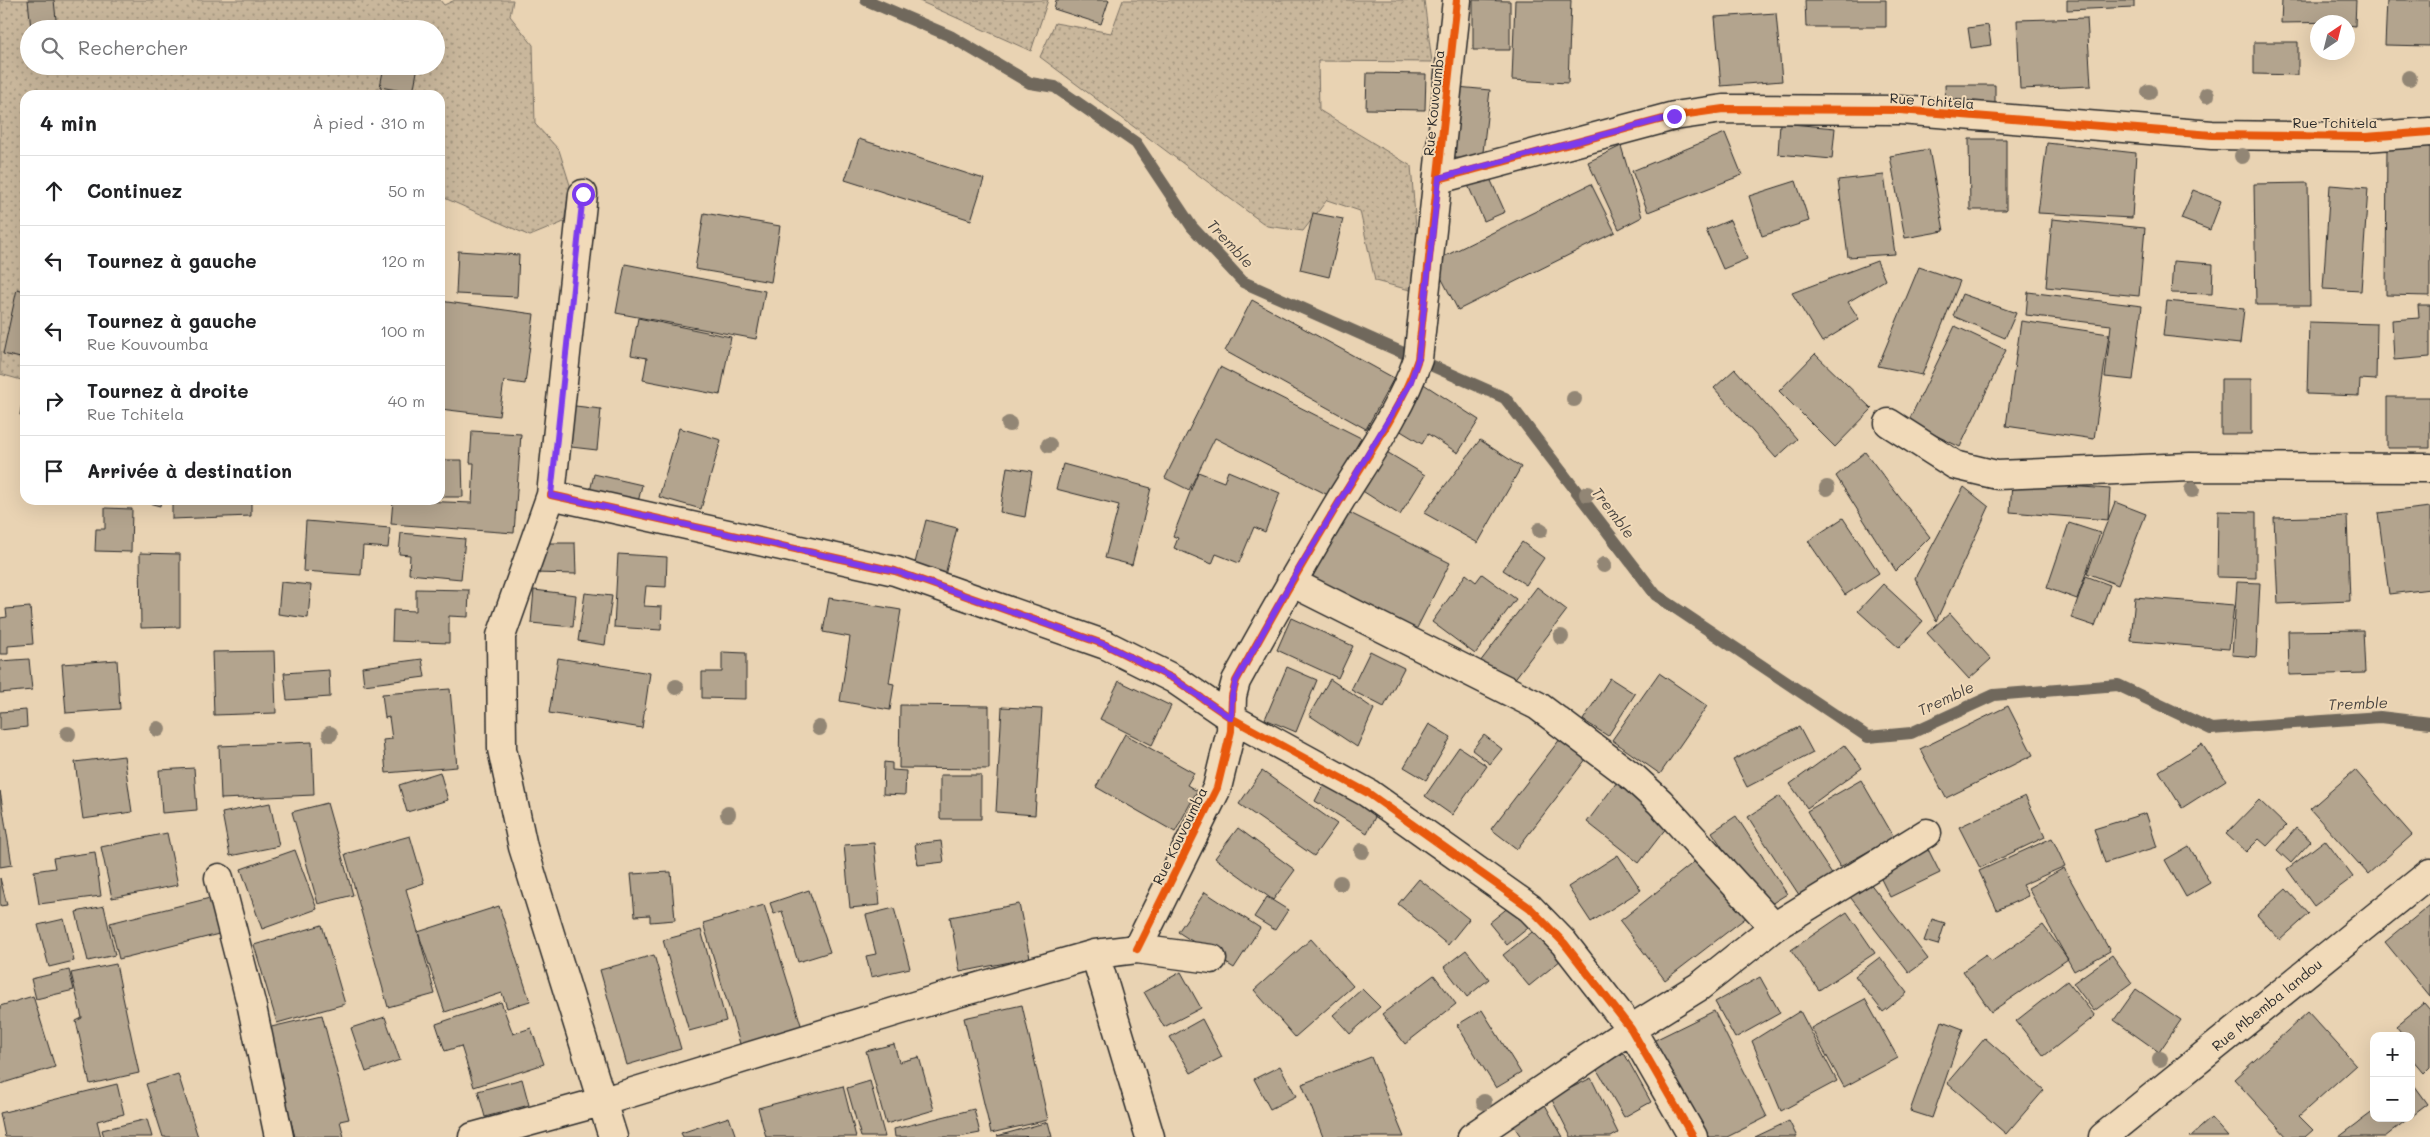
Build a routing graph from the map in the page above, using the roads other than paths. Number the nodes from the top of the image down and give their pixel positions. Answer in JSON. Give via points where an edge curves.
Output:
{"nodes":[{"id":1,"x":1457,"y":0,"type":"edge"},
{"id":2,"x":2430,"y":132,"type":"edge"},
{"id":3,"x":1439,"y":178,"type":"junction"},
{"id":4,"x":583,"y":194,"type":"dead end"},
{"id":5,"x":1889,"y":424,"type":"dead end"},
{"id":6,"x":2430,"y":468,"type":"edge"},
{"id":7,"x":551,"y":495,"type":"junction"},
{"id":8,"x":1291,"y":582,"type":"junction"},
{"id":9,"x":1231,"y":718,"type":"junction"},
{"id":10,"x":1927,"y":833,"type":"dead end"},
{"id":11,"x":2430,"y":872,"type":"edge"},
{"id":12,"x":219,"y":878,"type":"dead end"},
{"id":13,"x":1774,"y":927,"type":"junction"},
{"id":14,"x":1137,"y":949,"type":"junction"},
{"id":15,"x":1095,"y":954,"type":"junction"},
{"id":16,"x":1212,"y":959,"type":"dead end"},
{"id":17,"x":1631,"y":1029,"type":"junction"},
{"id":18,"x":604,"y":1101,"type":"junction"},
{"id":19,"x":279,"y":1137,"type":"edge"},
{"id":20,"x":473,"y":1137,"type":"edge"},
{"id":21,"x":613,"y":1137,"type":"edge"},
{"id":22,"x":1150,"y":1137,"type":"edge"},
{"id":23,"x":1472,"y":1137,"type":"edge"},
{"id":24,"x":1693,"y":1137,"type":"edge"},
{"id":25,"x":2104,"y":1137,"type":"edge"}],
"edges":[{"from":1,"to":3,"type":"street","name":"Rue Kouvoumba"},
{"from":2,"to":3,"type":"street","name":"Rue Tchitela","via":[[2366,137],[2212,135],[1900,110],[1723,109],[1674,116]]},
{"from":3,"to":8,"type":"street","name":"Rue Kouvoumba","via":[[1418,359],[1410,384]]},
{"from":4,"to":7,"type":"street"},
{"from":5,"to":6,"type":"street","via":[[1955,465],[1997,475],[2190,467]]},
{"from":7,"to":9,"type":"street","via":[[895,571],[1106,645],[1174,679]]},
{"from":7,"to":18,"type":"street","via":[[501,636],[502,749],[523,847]]},
{"from":8,"to":9,"type":"street","name":"Rue Kouvoumba","via":[[1236,681]]},
{"from":8,"to":13,"type":"street","via":[[1538,706],[1634,778]]},
{"from":9,"to":14,"type":"street","name":"Rue Kouvoumba","via":[[1218,788]]},
{"from":9,"to":17,"type":"street","via":[[1368,793],[1530,908],[1564,944]]},
{"from":10,"to":13,"type":"street"},
{"from":11,"to":25,"type":"street","name":"Rue Mbemba landou"},
{"from":12,"to":19,"type":"street","via":[[252,1007]]},
{"from":13,"to":17,"type":"street","via":[[1700,986]]},
{"from":14,"to":15,"type":"street"},
{"from":14,"to":16,"type":"street"},
{"from":15,"to":18,"type":"street"},
{"from":15,"to":22,"type":"street"},
{"from":17,"to":23,"type":"street"},
{"from":17,"to":24,"type":"street"},
{"from":18,"to":20,"type":"street"},
{"from":18,"to":21,"type":"street"}]}
